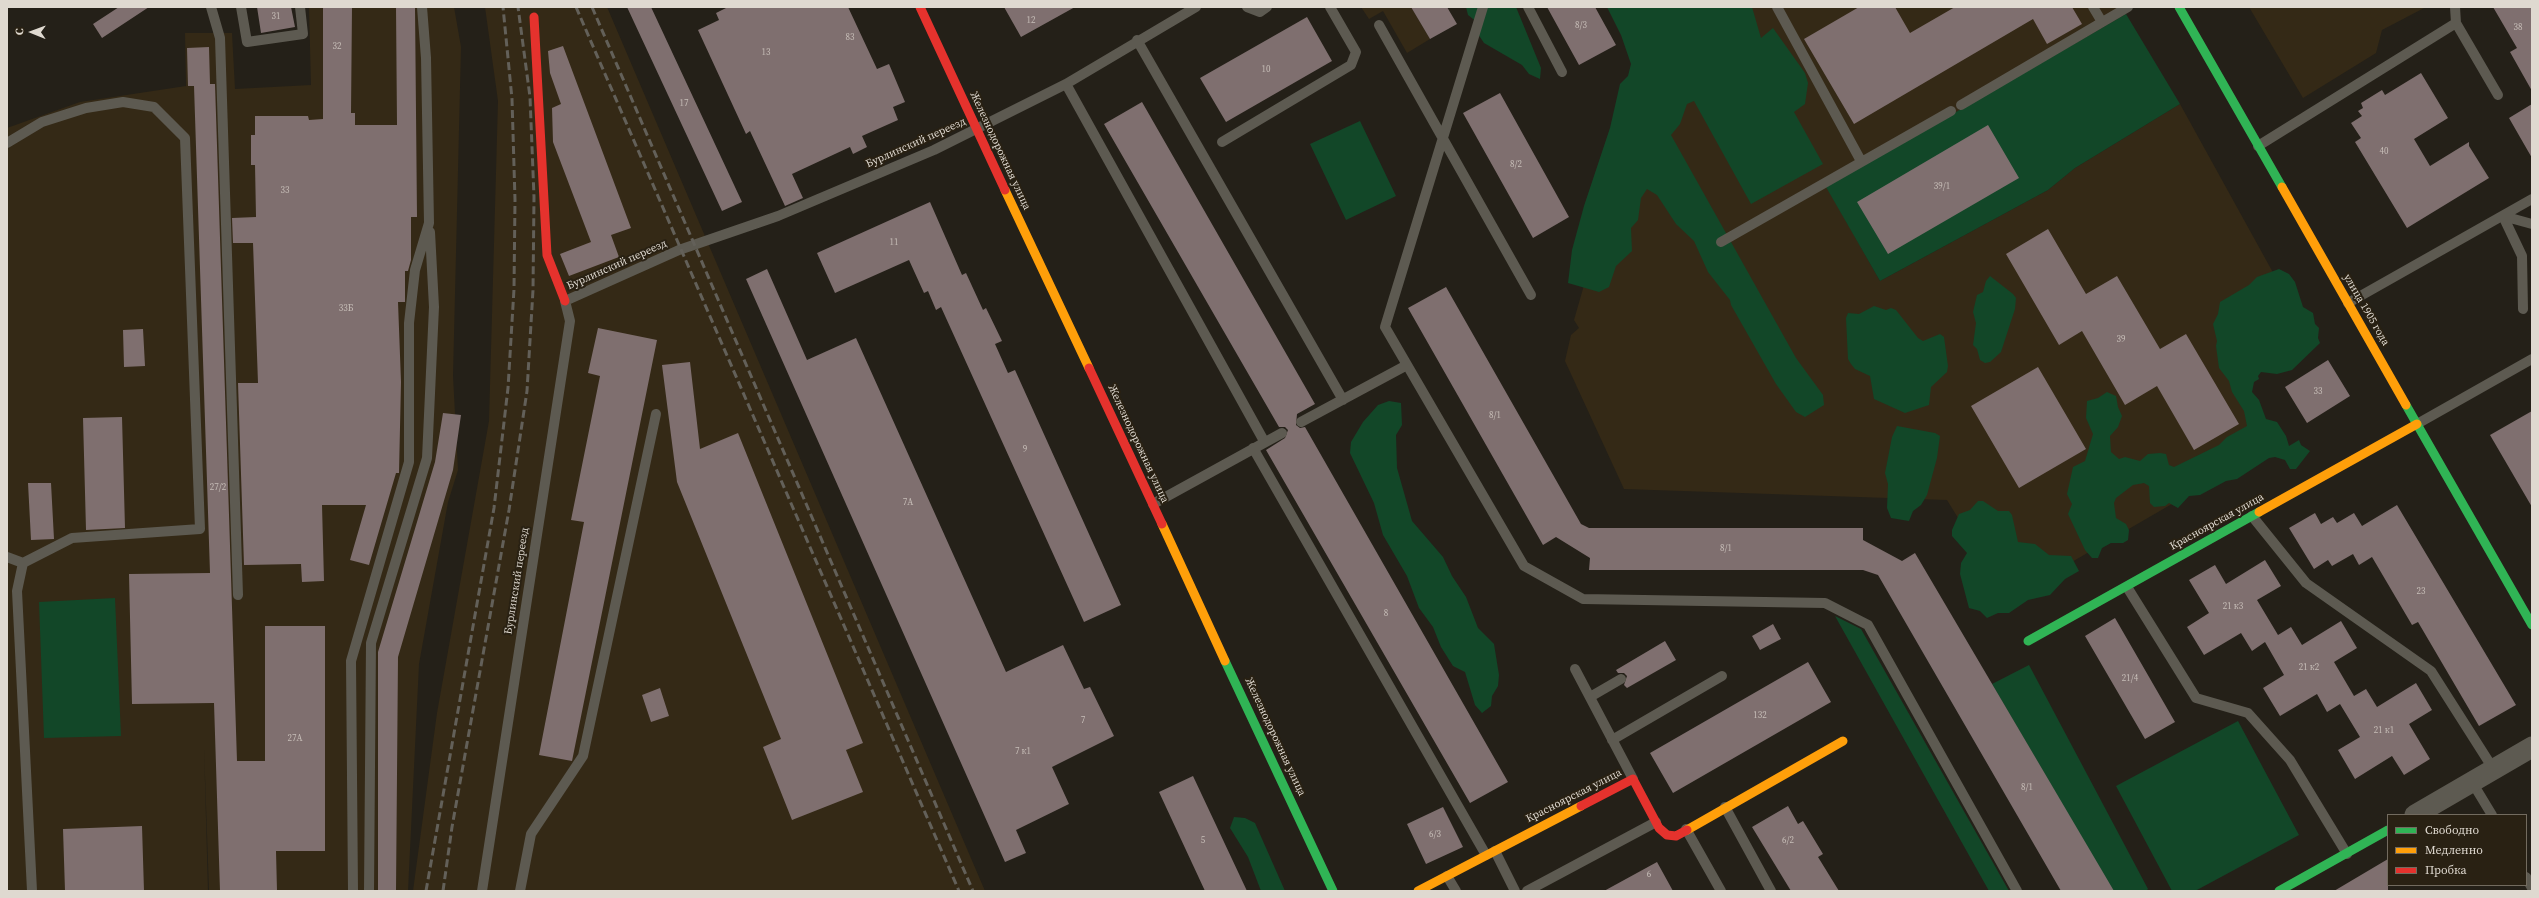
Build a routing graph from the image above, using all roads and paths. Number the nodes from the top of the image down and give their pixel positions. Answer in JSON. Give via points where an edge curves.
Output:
{"nodes":[{"id":1,"x":211,"y":7,"type":"edge"},
{"id":2,"x":241,"y":7,"type":"edge"},
{"id":3,"x":300,"y":7,"type":"edge"},
{"id":4,"x":422,"y":7,"type":"edge"},
{"id":5,"x":920,"y":7,"type":"edge"},
{"id":6,"x":1196,"y":7,"type":"edge"},
{"id":7,"x":1247,"y":7,"type":"edge"},
{"id":8,"x":1268,"y":7,"type":"edge"},
{"id":9,"x":1330,"y":7,"type":"edge"},
{"id":10,"x":1483,"y":7,"type":"edge"},
{"id":11,"x":1528,"y":7,"type":"edge"},
{"id":12,"x":1777,"y":7,"type":"edge"},
{"id":13,"x":2093,"y":7,"type":"edge"},
{"id":14,"x":2128,"y":7,"type":"edge"},
{"id":15,"x":2179,"y":7,"type":"edge"},
{"id":16,"x":2455,"y":7,"type":"edge"},
{"id":17,"x":534,"y":17,"type":"dead end"},
{"id":18,"x":2102,"y":22,"type":"junction"},
{"id":19,"x":2456,"y":23,"type":"junction"},
{"id":20,"x":1379,"y":25,"type":"dead end"},
{"id":21,"x":1137,"y":40,"type":"junction"},
{"id":22,"x":1562,"y":72,"type":"dead end"},
{"id":23,"x":1066,"y":84,"type":"junction"},
{"id":24,"x":2498,"y":95,"type":"dead end"},
{"id":25,"x":1961,"y":105,"type":"dead end"},
{"id":26,"x":1951,"y":111,"type":"dead end"},
{"id":27,"x":976,"y":129,"type":"junction"},
{"id":28,"x":1443,"y":139,"type":"junction"},
{"id":29,"x":1222,"y":142,"type":"dead end"},
{"id":30,"x":7,"y":143,"type":"edge"},
{"id":31,"x":2258,"y":146,"type":"junction"},
{"id":32,"x":1861,"y":161,"type":"junction"},
{"id":33,"x":2532,"y":199,"type":"edge"},
{"id":34,"x":2503,"y":216,"type":"junction"},
{"id":35,"x":429,"y":223,"type":"junction"},
{"id":36,"x":2532,"y":224,"type":"edge"},
{"id":37,"x":1721,"y":242,"type":"dead end"},
{"id":38,"x":1531,"y":295,"type":"dead end"},
{"id":39,"x":565,"y":301,"type":"junction"},
{"id":40,"x":2348,"y":303,"type":"junction"},
{"id":41,"x":2523,"y":309,"type":"dead end"},
{"id":42,"x":2532,"y":359,"type":"edge"},
{"id":43,"x":1407,"y":366,"type":"junction"},
{"id":44,"x":1343,"y":400,"type":"junction"},
{"id":45,"x":656,"y":414,"type":"dead end"},
{"id":46,"x":1302,"y":422,"type":"dead end"},
{"id":47,"x":2417,"y":424,"type":"junction"},
{"id":48,"x":1282,"y":432,"type":"dead end"},
{"id":49,"x":1264,"y":441,"type":"junction"},
{"id":50,"x":1253,"y":448,"type":"junction"},
{"id":51,"x":1153,"y":504,"type":"junction"},
{"id":52,"x":2252,"y":516,"type":"junction"},
{"id":53,"x":7,"y":558,"type":"edge"},
{"id":54,"x":23,"y":563,"type":"junction"},
{"id":55,"x":2127,"y":587,"type":"junction"},
{"id":56,"x":238,"y":595,"type":"dead end"},
{"id":57,"x":2532,"y":625,"type":"edge"},
{"id":58,"x":2028,"y":641,"type":"dead end"},
{"id":59,"x":1575,"y":668,"type":"dead end"},
{"id":60,"x":1722,"y":676,"type":"dead end"},
{"id":61,"x":1621,"y":679,"type":"dead end"},
{"id":62,"x":1590,"y":697,"type":"junction"},
{"id":63,"x":1612,"y":740,"type":"junction"},
{"id":64,"x":1842,"y":741,"type":"dead end"},
{"id":65,"x":2532,"y":746,"type":"edge"},
{"id":66,"x":2494,"y":770,"type":"junction"},
{"id":67,"x":1633,"y":779,"type":"junction"},
{"id":68,"x":2472,"y":782,"type":"junction"},
{"id":69,"x":1725,"y":807,"type":"junction"},
{"id":70,"x":2417,"y":814,"type":"edge"},
{"id":71,"x":2491,"y":814,"type":"edge"},
{"id":72,"x":1656,"y":822,"type":"junction"},
{"id":73,"x":1686,"y":829,"type":"junction"},
{"id":74,"x":2387,"y":831,"type":"edge"},
{"id":75,"x":1491,"y":853,"type":"junction"},
{"id":76,"x":2347,"y":854,"type":"junction"},
{"id":77,"x":1447,"y":876,"type":"junction"},
{"id":78,"x":2527,"y":879,"type":"edge"},
{"id":79,"x":2532,"y":888,"type":"edge"},
{"id":80,"x":522,"y":889,"type":"edge"},
{"id":81,"x":32,"y":891,"type":"edge"},
{"id":82,"x":353,"y":891,"type":"edge"},
{"id":83,"x":369,"y":891,"type":"edge"},
{"id":84,"x":482,"y":891,"type":"edge"},
{"id":85,"x":1334,"y":891,"type":"edge"},
{"id":86,"x":1418,"y":891,"type":"edge"},
{"id":87,"x":1456,"y":891,"type":"edge"},
{"id":88,"x":1516,"y":891,"type":"edge"},
{"id":89,"x":1527,"y":891,"type":"edge"},
{"id":90,"x":1721,"y":891,"type":"edge"},
{"id":91,"x":1771,"y":891,"type":"edge"},
{"id":92,"x":2017,"y":891,"type":"edge"},
{"id":93,"x":2279,"y":891,"type":"edge"}],
"edges":[{"from":1,"to":56,"type":"lane","via":[[220,38]]},
{"from":2,"to":3,"type":"lane","via":[[248,42],[303,34]]},
{"from":4,"to":35,"type":"lane","via":[[426,58]]},
{"from":5,"to":27,"type":"street","name":"Железнодорожная улица"},
{"from":6,"to":21,"type":"lane","name":"Бурлинский переезд"},
{"from":7,"to":8,"type":"lane","via":[[1260,12]]},
{"from":9,"to":29,"type":"lane","via":[[1356,52],[1351,65]]},
{"from":10,"to":28,"type":"lane"},
{"from":11,"to":22,"type":"lane"},
{"from":12,"to":32,"type":"lane"},
{"from":13,"to":18,"type":"lane"},
{"from":14,"to":18,"type":"lane"},
{"from":15,"to":31,"type":"street","name":"улица 1905 года"},
{"from":16,"to":19,"type":"lane"},
{"from":17,"to":39,"type":"street","via":[[547,256]]},
{"from":18,"to":25,"type":"lane"},
{"from":19,"to":24,"type":"lane"},
{"from":19,"to":31,"type":"lane"},
{"from":20,"to":28,"type":"lane"},
{"from":21,"to":23,"type":"lane","name":"Бурлинский переезд"},
{"from":21,"to":44,"type":"lane"},
{"from":23,"to":27,"type":"lane","name":"Бурлинский переезд","via":[[1037,96]]},
{"from":23,"to":49,"type":"lane"},
{"from":26,"to":32,"type":"lane"},
{"from":27,"to":39,"type":"lane","name":"Бурлинский переезд","via":[[934,150],[778,216],[694,244]]},
{"from":27,"to":51,"type":"street","name":"Железнодорожная улица"},
{"from":28,"to":38,"type":"lane"},
{"from":28,"to":43,"type":"lane","via":[[1385,327]]},
{"from":30,"to":54,"type":"lane","via":[[42,122],[86,108],[123,102],[154,107],[185,138],[200,529],[72,538]]},
{"from":31,"to":40,"type":"street","name":"улица 1905 года"},
{"from":32,"to":37,"type":"lane"},
{"from":33,"to":34,"type":"lane"},
{"from":34,"to":36,"type":"lane"},
{"from":34,"to":40,"type":"lane"},
{"from":34,"to":41,"type":"lane","via":[[2522,256]]},
{"from":35,"to":82,"type":"lane","via":[[416,270],[409,323],[409,462],[351,661]]},
{"from":35,"to":83,"type":"lane","via":[[434,307],[427,458],[371,643]]},
{"from":39,"to":84,"type":"lane","name":"Бурлинский переезд","via":[[570,321]]},
{"from":40,"to":47,"type":"street","name":"улица 1905 года"},
{"from":42,"to":47,"type":"lane"},
{"from":43,"to":44,"type":"lane"},
{"from":43,"to":92,"type":"lane","via":[[1524,566],[1583,599],[1825,604],[1868,625]]},
{"from":44,"to":46,"type":"lane"},
{"from":45,"to":80,"type":"lane","via":[[583,756],[531,834]]},
{"from":47,"to":52,"type":"street","name":"Красноярская улица"},
{"from":47,"to":57,"type":"street","name":"улица 1905 года"},
{"from":48,"to":49,"type":"lane"},
{"from":49,"to":50,"type":"lane"},
{"from":50,"to":51,"type":"lane"},
{"from":50,"to":75,"type":"lane"},
{"from":51,"to":85,"type":"street","name":"Железнодорожная улица"},
{"from":52,"to":55,"type":"street","name":"Красноярская улица"},
{"from":52,"to":66,"type":"lane","via":[[2306,583],[2431,671]]},
{"from":53,"to":54,"type":"lane"},
{"from":54,"to":81,"type":"lane","via":[[16,591]]},
{"from":55,"to":58,"type":"street","name":"Красноярская улица"},
{"from":55,"to":76,"type":"lane","via":[[2196,698],[2248,713],[2290,760]]},
{"from":59,"to":62,"type":"lane"},
{"from":60,"to":63,"type":"lane"},
{"from":61,"to":62,"type":"lane"},
{"from":62,"to":63,"type":"lane"},
{"from":63,"to":67,"type":"lane"},
{"from":64,"to":69,"type":"street","name":"Красноярская улица"},
{"from":65,"to":66,"type":"street"},
{"from":66,"to":68,"type":"street"},
{"from":67,"to":72,"type":"street","name":"Красноярская улица"},
{"from":67,"to":75,"type":"street","name":"Красноярская улица"},
{"from":68,"to":70,"type":"street"},
{"from":68,"to":71,"type":"lane"},
{"from":69,"to":73,"type":"street","name":"Красноярская улица"},
{"from":69,"to":91,"type":"lane"},
{"from":72,"to":73,"type":"street","name":"Красноярская улица","via":[[1667,835],[1676,836]]},
{"from":72,"to":89,"type":"lane"},
{"from":73,"to":90,"type":"lane"},
{"from":74,"to":76,"type":"street"},
{"from":75,"to":77,"type":"street","name":"Красноярская улица"},
{"from":75,"to":88,"type":"lane"},
{"from":76,"to":93,"type":"street"},
{"from":77,"to":86,"type":"street","name":"Красноярская улица"},
{"from":77,"to":87,"type":"lane"},
{"from":78,"to":79,"type":"lane"}]}
